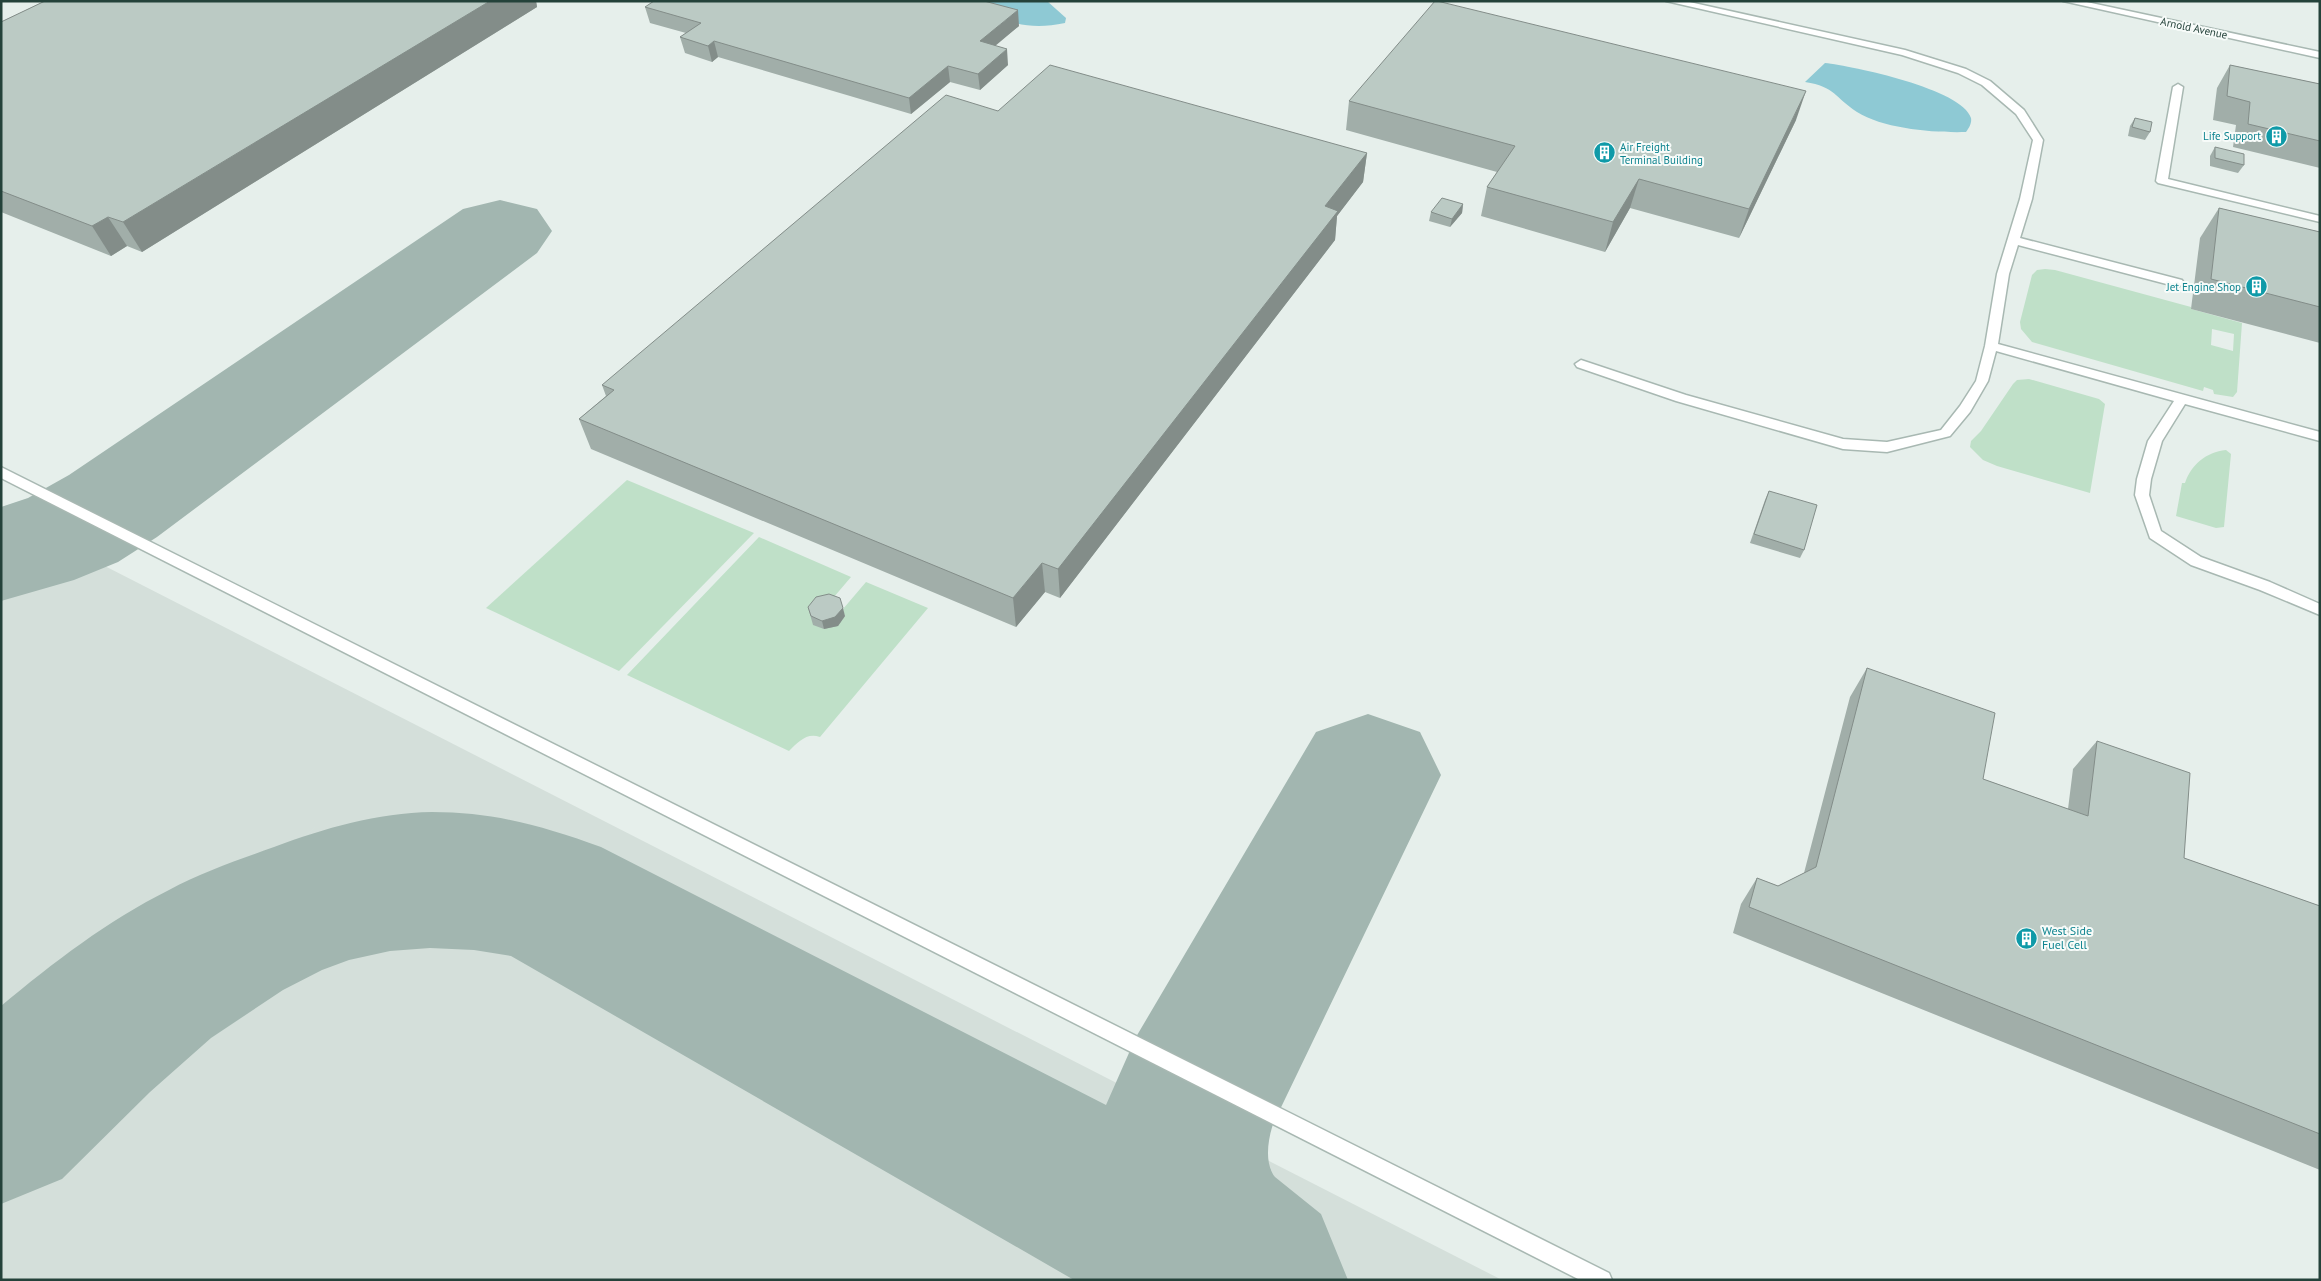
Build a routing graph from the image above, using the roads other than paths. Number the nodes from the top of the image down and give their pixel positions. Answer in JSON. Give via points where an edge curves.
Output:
{"nodes":[{"id":1,"x":1671,"y":1,"type":"edge"},
{"id":2,"x":2068,"y":1,"type":"edge"},
{"id":3,"x":2090,"y":4,"type":"edge"},
{"id":4,"x":2320,"y":56,"type":"edge"},
{"id":5,"x":2178,"y":87,"type":"dead end"},
{"id":6,"x":2320,"y":220,"type":"edge"},
{"id":7,"x":2014,"y":240,"type":"junction"},
{"id":8,"x":2178,"y":283,"type":"dead end"},
{"id":9,"x":1991,"y":346,"type":"junction"},
{"id":10,"x":1581,"y":364,"type":"dead end"},
{"id":11,"x":2182,"y":399,"type":"junction"},
{"id":12,"x":2320,"y":437,"type":"edge"},
{"id":13,"x":1,"y":472,"type":"edge"},
{"id":14,"x":2320,"y":610,"type":"edge"},
{"id":15,"x":1602,"y":1280,"type":"edge"}],
"edges":[{"from":1,"to":7,"type":"street","via":[[1906,53],[1986,82],[2020,112],[2038,140]]},
{"from":2,"to":3,"type":"street","name":"Arnold Avenue"},
{"from":3,"to":4,"type":"street","name":"Arnold Avenue"},
{"from":5,"to":6,"type":"street","via":[[2162,180]]},
{"from":7,"to":8,"type":"street"},
{"from":7,"to":9,"type":"street","via":[[2004,274]]},
{"from":9,"to":10,"type":"street","via":[[1982,380],[1965,409],[1945,433],[1887,447],[1843,444],[1681,398]]},
{"from":9,"to":11,"type":"street"},
{"from":11,"to":12,"type":"street"},
{"from":11,"to":14,"type":"street","via":[[2155,441],[2144,479],[2142,495],[2155,534],[2196,561]]},
{"from":13,"to":15,"type":"street"}]}
